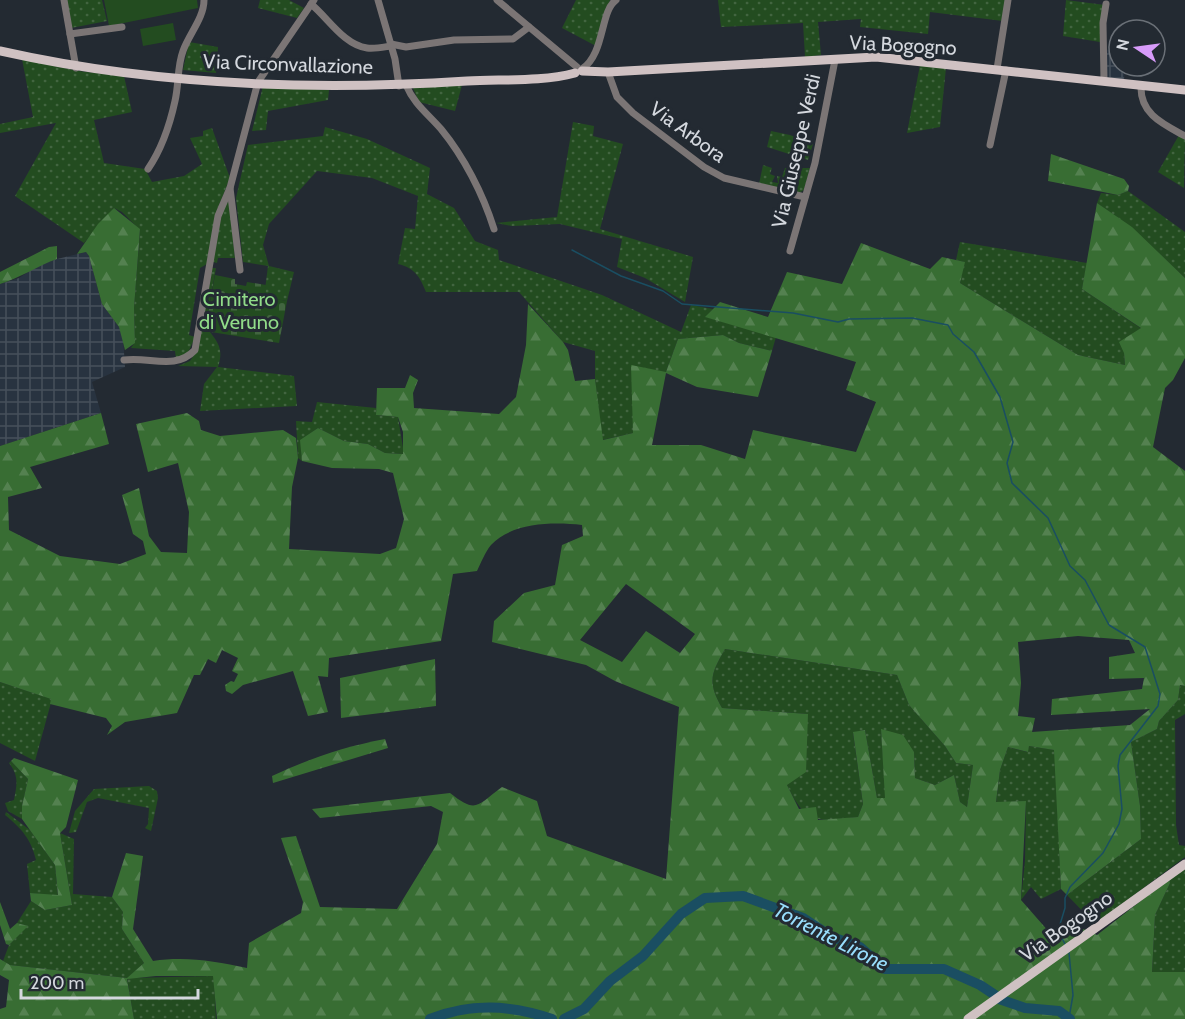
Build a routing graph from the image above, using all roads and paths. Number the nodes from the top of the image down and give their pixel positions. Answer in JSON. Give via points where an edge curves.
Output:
{"nodes":[{"id":1,"x":64,"y":0,"type":"edge"},
{"id":2,"x":204,"y":0,"type":"edge"},
{"id":3,"x":378,"y":0,"type":"edge"},
{"id":4,"x":497,"y":0,"type":"edge"},
{"id":5,"x":616,"y":0,"type":"edge"},
{"id":6,"x":1008,"y":0,"type":"edge"},
{"id":7,"x":313,"y":2,"type":"edge"},
{"id":8,"x":1106,"y":4,"type":"dead end"},
{"id":9,"x":122,"y":27,"type":"dead end"},
{"id":10,"x":529,"y":27,"type":"junction"},
{"id":11,"x":70,"y":34,"type":"junction"},
{"id":12,"x":391,"y":45,"type":"junction"},
{"id":13,"x":0,"y":51,"type":"edge"},
{"id":14,"x":835,"y":60,"type":"junction"},
{"id":15,"x":76,"y":68,"type":"junction"},
{"id":16,"x":579,"y":70,"type":"junction"},
{"id":17,"x":1002,"y":70,"type":"junction"},
{"id":18,"x":608,"y":72,"type":"junction"},
{"id":19,"x":178,"y":77,"type":"junction"},
{"id":20,"x":1104,"y":81,"type":"junction"},
{"id":21,"x":258,"y":82,"type":"junction"},
{"id":22,"x":403,"y":85,"type":"junction"},
{"id":23,"x":1141,"y":86,"type":"junction"},
{"id":24,"x":1185,"y":90,"type":"edge"},
{"id":25,"x":1185,"y":136,"type":"edge"},
{"id":26,"x":990,"y":145,"type":"dead end"},
{"id":27,"x":148,"y":170,"type":"dead end"},
{"id":28,"x":230,"y":188,"type":"junction"},
{"id":29,"x":806,"y":197,"type":"junction"},
{"id":30,"x":494,"y":229,"type":"dead end"},
{"id":31,"x":790,"y":250,"type":"dead end"},
{"id":32,"x":240,"y":270,"type":"dead end"},
{"id":33,"x":124,"y":360,"type":"dead end"},
{"id":34,"x":1185,"y":864,"type":"edge"},
{"id":35,"x":968,"y":1019,"type":"edge"}],
"edges":[{"from":1,"to":11,"type":"street"},
{"from":2,"to":19,"type":"street","via":[[203,11],[184,49]]},
{"from":3,"to":12,"type":"street"},
{"from":4,"to":10,"type":"street"},
{"from":5,"to":16,"type":"street","via":[[610,6],[594,56]]},
{"from":6,"to":17,"type":"street"},
{"from":7,"to":12,"type":"street","via":[[339,32],[356,44],[367,48]]},
{"from":7,"to":21,"type":"street"},
{"from":8,"to":20,"type":"street"},
{"from":9,"to":11,"type":"street"},
{"from":10,"to":12,"type":"street","via":[[513,39]]},
{"from":10,"to":16,"type":"street"},
{"from":11,"to":15,"type":"street"},
{"from":12,"to":22,"type":"street"},
{"from":13,"to":15,"type":"main road","name":"Via Circonvallazione"},
{"from":14,"to":17,"type":"main road","name":"Via Bogogno","via":[[876,57]]},
{"from":14,"to":18,"type":"main road","name":"Via Bogogno"},
{"from":14,"to":29,"type":"street","name":"Via Giuseppe Verdi"},
{"from":15,"to":19,"type":"main road","name":"Via Circonvallazione"},
{"from":16,"to":18,"type":"main road","name":"Via Bogogno"},
{"from":16,"to":22,"type":"main road","name":"Via Circonvallazione"},
{"from":17,"to":20,"type":"main road","name":"Via Bogogno"},
{"from":17,"to":26,"type":"street"},
{"from":18,"to":29,"type":"street","name":"Via Arbora","via":[[617,97],[633,113],[704,167],[724,178]]},
{"from":19,"to":21,"type":"main road","name":"Via Circonvallazione"},
{"from":19,"to":27,"type":"street","via":[[170,120]]},
{"from":20,"to":23,"type":"main road","name":"Via Bogogno"},
{"from":21,"to":22,"type":"main road","name":"Via Circonvallazione"},
{"from":21,"to":28,"type":"street"},
{"from":22,"to":30,"type":"street","via":[[457,151]]},
{"from":23,"to":24,"type":"main road","name":"Via Bogogno"},
{"from":23,"to":25,"type":"street","via":[[1148,112]]},
{"from":28,"to":32,"type":"street"},
{"from":28,"to":33,"type":"street","via":[[218,216],[195,350],[186,359],[175,362]]},
{"from":29,"to":31,"type":"street","name":"Via Giuseppe Verdi"},
{"from":34,"to":35,"type":"main road","name":"Via Bogogno"}]}
